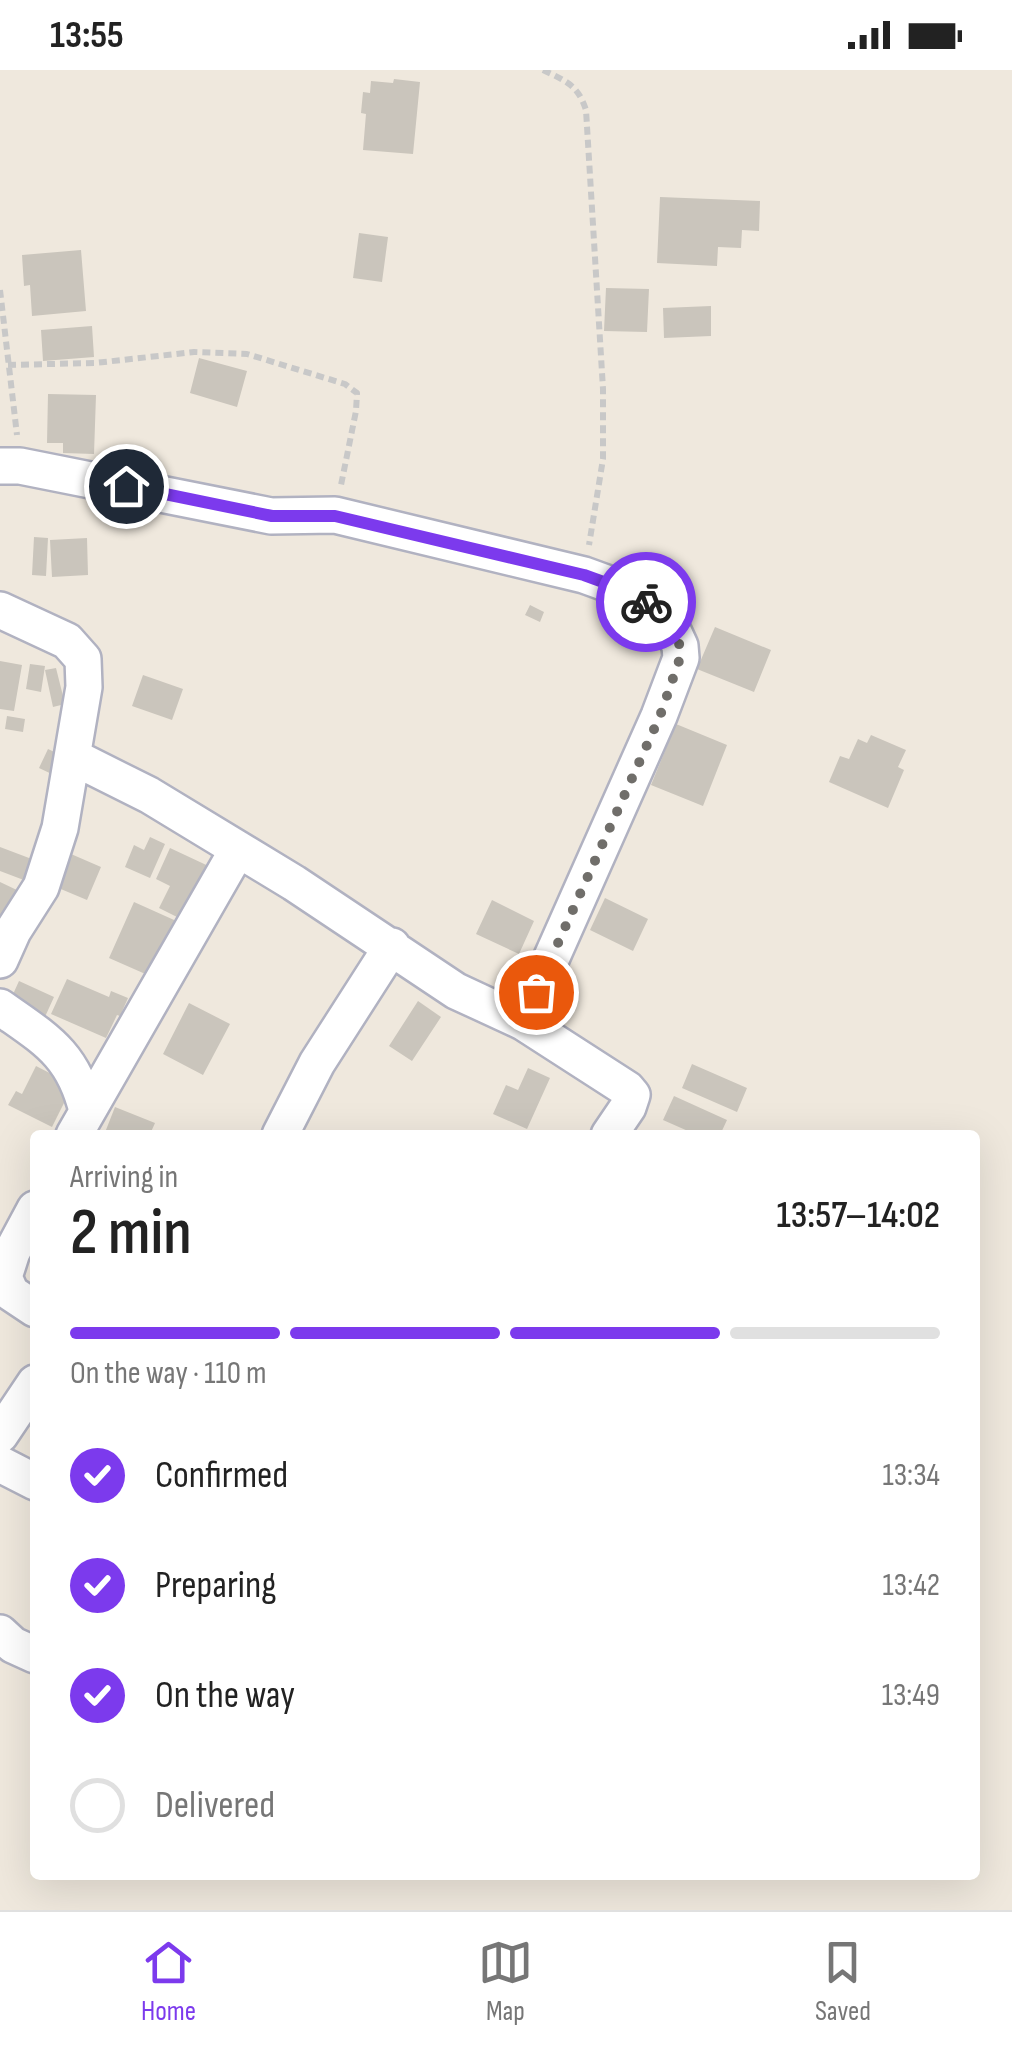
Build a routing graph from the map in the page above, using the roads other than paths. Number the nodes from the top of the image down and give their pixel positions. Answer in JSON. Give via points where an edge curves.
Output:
{"nodes":[{"id":1,"x":10,"y":466,"type":"edge"},
{"id":2,"x":0,"y":610,"type":"edge"},
{"id":3,"x":74,"y":757,"type":"junction"},
{"id":4,"x":238,"y":849,"type":"junction"},
{"id":5,"x":392,"y":946,"type":"junction"},
{"id":6,"x":0,"y":960,"type":"edge"},
{"id":7,"x":0,"y":1007,"type":"edge"},
{"id":8,"x":523,"y":1022,"type":"junction"},
{"id":9,"x":80,"y":1123,"type":"edge"},
{"id":10,"x":283,"y":1130,"type":"edge"},
{"id":11,"x":612,"y":1130,"type":"edge"},
{"id":12,"x":30,"y":1219,"type":"edge"},
{"id":13,"x":30,"y":1305,"type":"edge"},
{"id":14,"x":30,"y":1390,"type":"edge"},
{"id":15,"x":0,"y":1435,"type":"edge"},
{"id":16,"x":0,"y":1464,"type":"edge"},
{"id":17,"x":30,"y":1479,"type":"edge"}],
"edges":[{"from":1,"to":8,"type":"street","via":[[272,516],[335,516],[584,575],[652,606],[674,633],[680,658]]},
{"from":2,"to":3,"type":"street","via":[[68,641],[83,659]]},
{"from":3,"to":4,"type":"street"},
{"from":3,"to":6,"type":"street","via":[[41,887]]},
{"from":4,"to":5,"type":"street"},
{"from":4,"to":9,"type":"street"},
{"from":5,"to":8,"type":"street","via":[[456,991]]},
{"from":5,"to":10,"type":"street"},
{"from":7,"to":9,"type":"street","via":[[51,1044],[76,1075]]},
{"from":8,"to":11,"type":"street","via":[[632,1095]]},
{"from":12,"to":13,"type":"street","via":[[4,1277],[11,1293]]},
{"from":14,"to":15,"type":"street"},
{"from":16,"to":17,"type":"street"}]}
